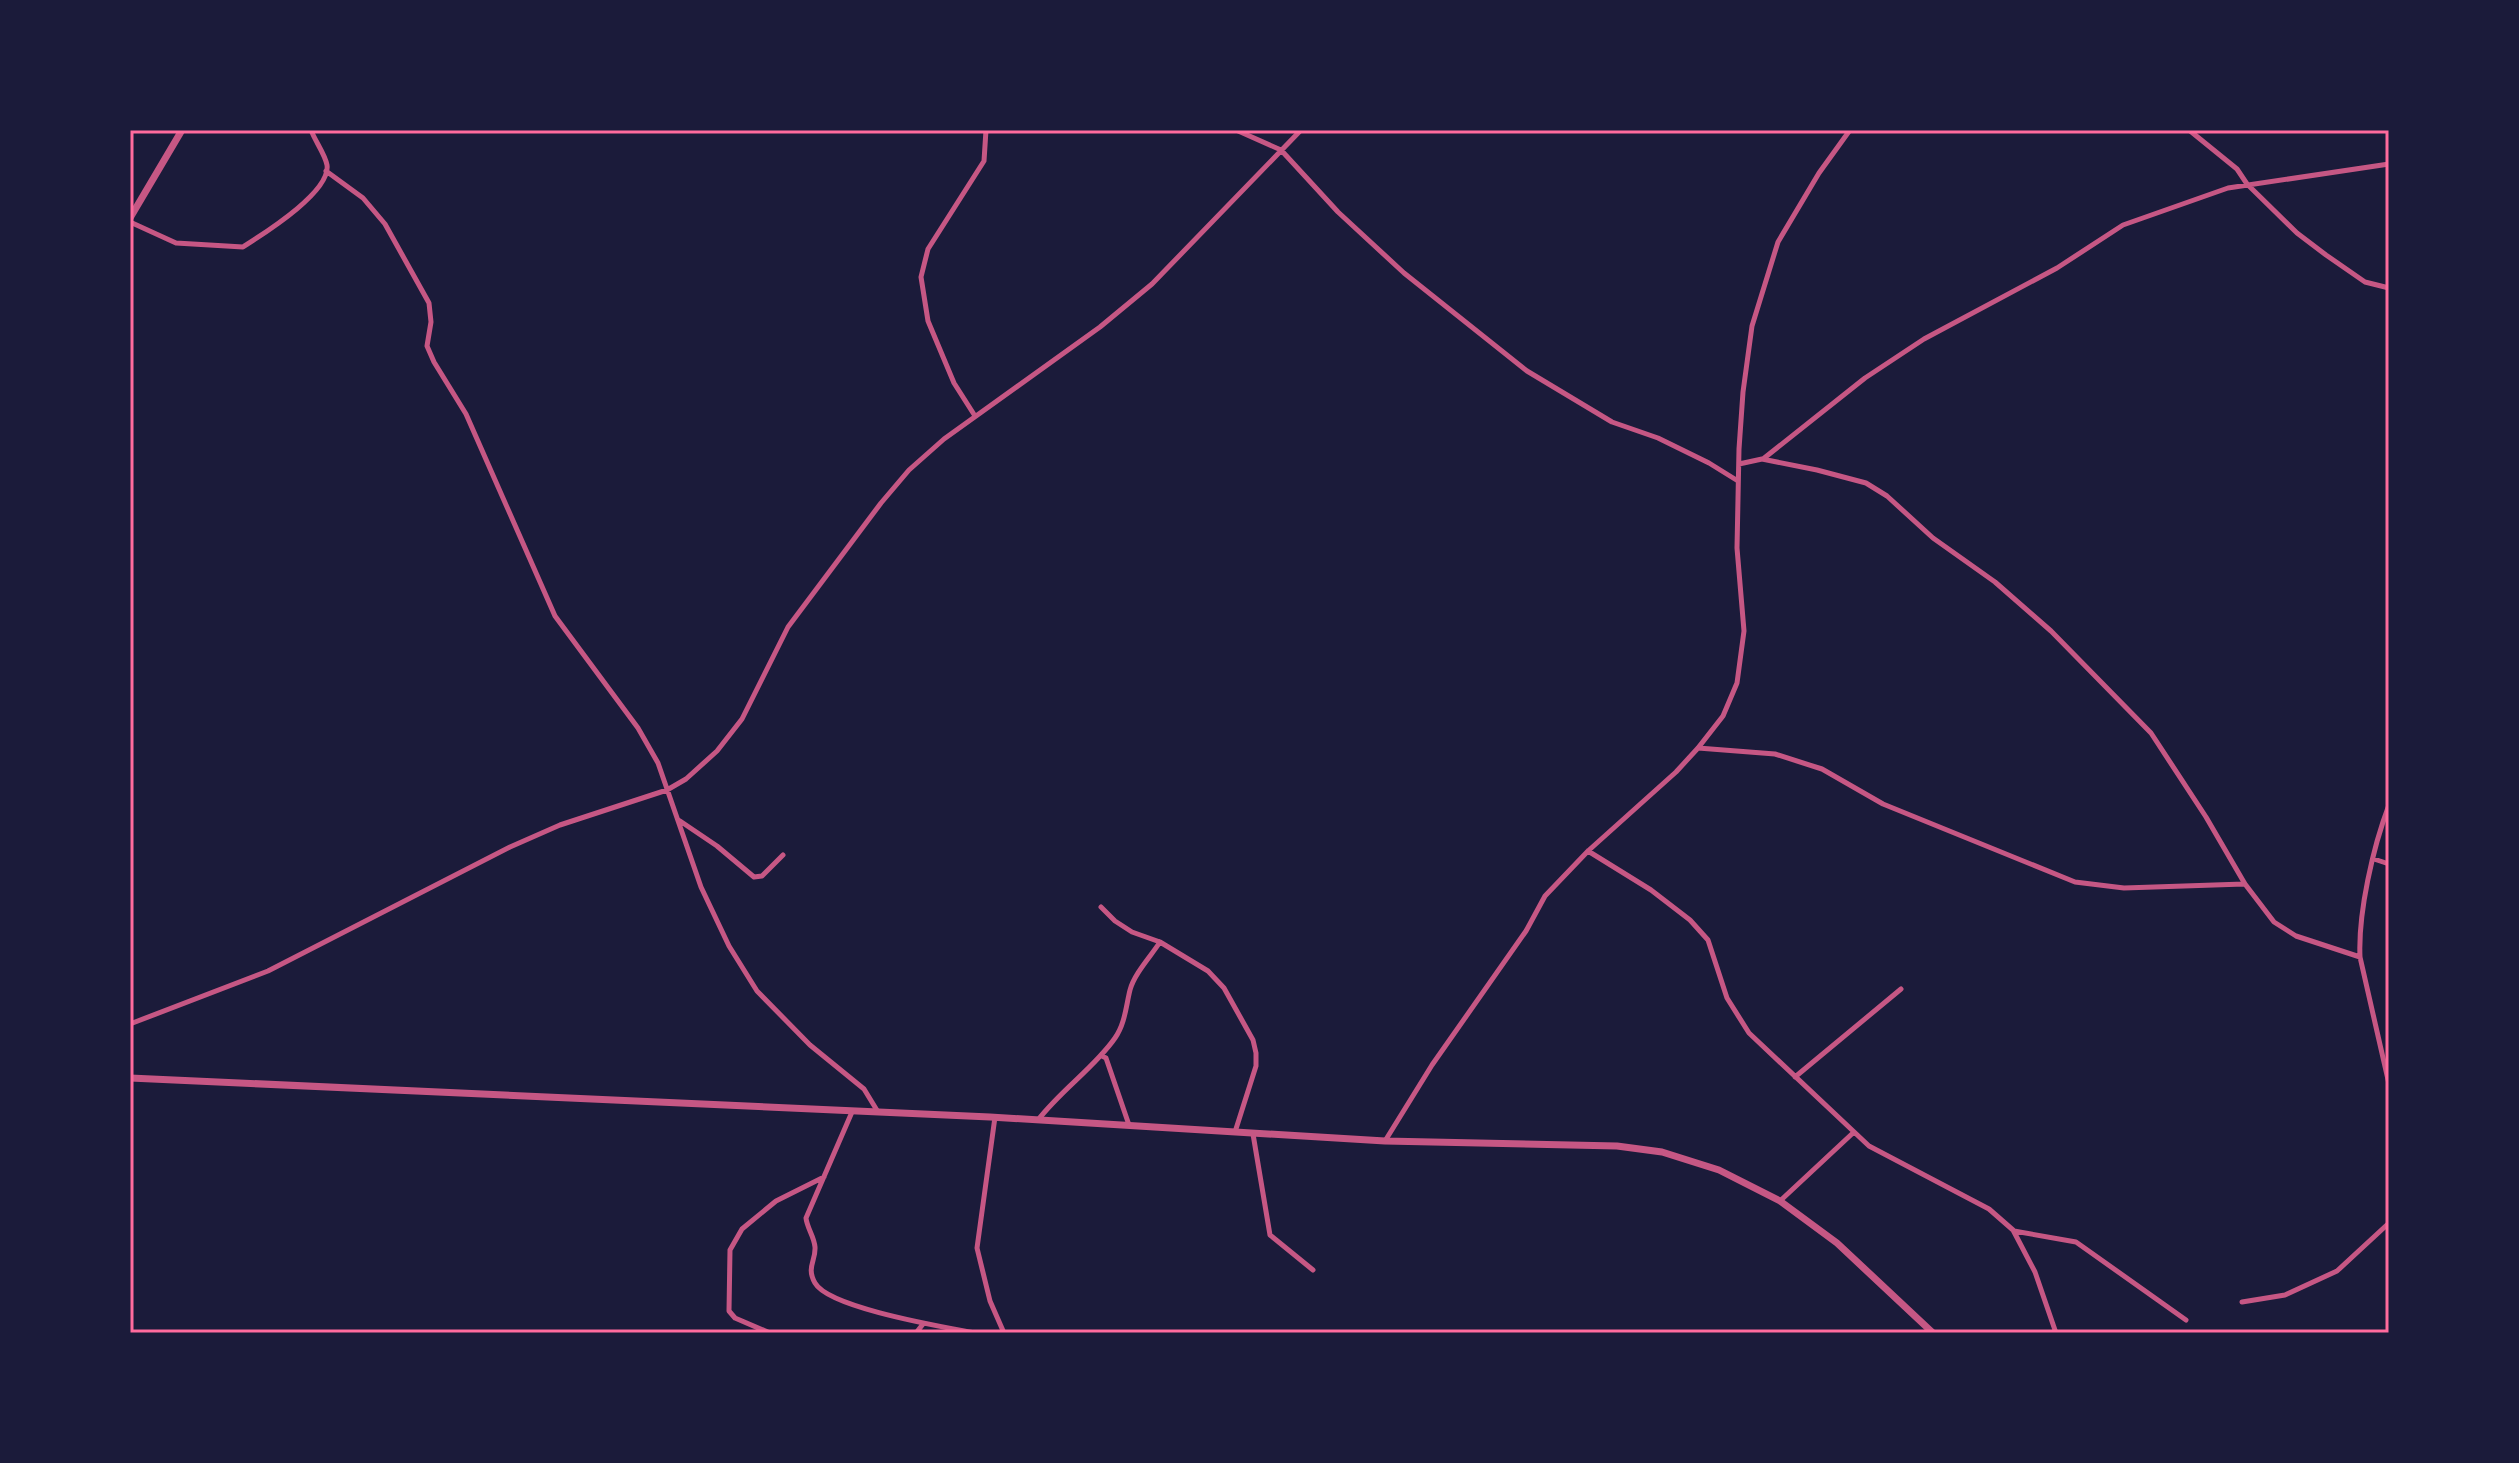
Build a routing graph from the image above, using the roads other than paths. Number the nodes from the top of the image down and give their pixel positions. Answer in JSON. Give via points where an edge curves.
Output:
{"nodes":[{"id":1,"x":182,"y":130,"type":"edge"},
{"id":2,"x":311,"y":130,"type":"edge"},
{"id":3,"x":986,"y":130,"type":"edge"},
{"id":4,"x":1236,"y":130,"type":"edge"},
{"id":5,"x":1301,"y":130,"type":"edge"},
{"id":6,"x":1850,"y":130,"type":"edge"},
{"id":7,"x":2189,"y":130,"type":"edge"},
{"id":8,"x":1281,"y":150,"type":"junction"},
{"id":9,"x":2389,"y":164,"type":"edge"},
{"id":10,"x":326,"y":171,"type":"junction"},
{"id":11,"x":2247,"y":184,"type":"junction"},
{"id":12,"x":131,"y":215,"type":"edge"},
{"id":13,"x":2389,"y":288,"type":"edge"},
{"id":14,"x":975,"y":416,"type":"junction"},
{"id":15,"x":1762,"y":459,"type":"junction"},
{"id":16,"x":1739,"y":464,"type":"junction"},
{"id":17,"x":1739,"y":482,"type":"junction"},
{"id":18,"x":1698,"y":748,"type":"junction"},
{"id":19,"x":667,"y":790,"type":"junction"},
{"id":20,"x":2389,"y":805,"type":"edge"},
{"id":21,"x":680,"y":821,"type":"junction"},
{"id":22,"x":1588,"y":851,"type":"junction"},
{"id":23,"x":783,"y":855,"type":"dead end"},
{"id":24,"x":2374,"y":859,"type":"junction"},
{"id":25,"x":2389,"y":864,"type":"edge"},
{"id":26,"x":2245,"y":884,"type":"junction"},
{"id":27,"x":1101,"y":907,"type":"dead end"},
{"id":28,"x":1160,"y":942,"type":"junction"},
{"id":29,"x":2360,"y":957,"type":"junction"},
{"id":30,"x":1901,"y":989,"type":"dead end"},
{"id":31,"x":130,"y":1024,"type":"edge"},
{"id":32,"x":1102,"y":1056,"type":"junction"},
{"id":33,"x":1795,"y":1077,"type":"junction"},
{"id":34,"x":130,"y":1078,"type":"edge"},
{"id":35,"x":2389,"y":1084,"type":"edge"},
{"id":36,"x":852,"y":1112,"type":"junction"},
{"id":37,"x":879,"y":1113,"type":"junction"},
{"id":38,"x":995,"y":1117,"type":"junction"},
{"id":39,"x":1038,"y":1120,"type":"junction"},
{"id":40,"x":1129,"y":1126,"type":"junction"},
{"id":41,"x":1235,"y":1132,"type":"junction"},
{"id":42,"x":1854,"y":1132,"type":"junction"},
{"id":43,"x":1253,"y":1134,"type":"junction"},
{"id":44,"x":1385,"y":1141,"type":"junction"},
{"id":45,"x":825,"y":1177,"type":"junction"},
{"id":46,"x":1780,"y":1201,"type":"junction"},
{"id":47,"x":2389,"y":1223,"type":"edge"},
{"id":48,"x":2013,"y":1230,"type":"junction"},
{"id":49,"x":1313,"y":1270,"type":"dead end"},
{"id":50,"x":2242,"y":1302,"type":"dead end"},
{"id":51,"x":2186,"y":1320,"type":"dead end"},
{"id":52,"x":923,"y":1324,"type":"junction"},
{"id":53,"x":770,"y":1333,"type":"edge"},
{"id":54,"x":916,"y":1333,"type":"edge"},
{"id":55,"x":975,"y":1333,"type":"edge"},
{"id":56,"x":1004,"y":1333,"type":"edge"},
{"id":57,"x":1933,"y":1333,"type":"edge"},
{"id":58,"x":2056,"y":1333,"type":"edge"}],
"edges":[{"from":1,"to":12,"type":"street"},
{"from":2,"to":10,"type":"street"},
{"from":3,"to":14,"type":"street","via":[[984,161],[928,249],[921,277],[928,321],[954,383]]},
{"from":4,"to":8,"type":"street"},
{"from":5,"to":8,"type":"street"},
{"from":6,"to":16,"type":"street","via":[[1778,242],[1752,326]]},
{"from":7,"to":11,"type":"street","via":[[2237,169]]},
{"from":8,"to":14,"type":"street","via":[[1152,284]]},
{"from":8,"to":17,"type":"street","via":[[1373,245],[1527,371],[1612,422],[1658,438]]},
{"from":9,"to":11,"type":"street"},
{"from":10,"to":12,"type":"street","via":[[325,181],[310,198],[243,247],[176,243]]},
{"from":10,"to":19,"type":"street","via":[[363,198],[404,255],[429,303],[430,354],[466,414],[555,616],[638,728]]},
{"from":11,"to":13,"type":"street","via":[[2326,255],[2365,282]]},
{"from":11,"to":15,"type":"street","via":[[2123,225],[2057,268],[1924,339]]},
{"from":14,"to":19,"type":"street","via":[[909,470],[881,503],[788,627],[742,719],[717,751]]},
{"from":15,"to":16,"type":"street"},
{"from":15,"to":26,"type":"street","via":[[1866,483],[2051,631],[2151,733]]},
{"from":16,"to":17,"type":"street"},
{"from":17,"to":18,"type":"street","via":[[1737,548],[1744,631],[1737,683],[1723,716]]},
{"from":18,"to":22,"type":"street"},
{"from":18,"to":26,"type":"street","via":[[1775,754],[1822,769],[1883,804],[2075,882],[2124,888]]},
{"from":19,"to":21,"type":"street"},
{"from":19,"to":31,"type":"street","via":[[560,825],[268,971]]},
{"from":20,"to":24,"type":"street"},
{"from":21,"to":23,"type":"street","via":[[754,877],[762,876]]},
{"from":21,"to":37,"type":"street","via":[[701,887],[757,991],[810,1045],[864,1089]]},
{"from":22,"to":33,"type":"street","via":[[1690,920],[1708,940],[1727,998],[1749,1033]]},
{"from":22,"to":44,"type":"street","via":[[1545,896]]},
{"from":24,"to":25,"type":"street"},
{"from":24,"to":29,"type":"street"},
{"from":26,"to":29,"type":"street","via":[[2274,922],[2296,936]]},
{"from":27,"to":28,"type":"street","via":[[1132,932]]},
{"from":28,"to":32,"type":"street","via":[[1130,990],[1118,1034]]},
{"from":28,"to":41,"type":"street","via":[[1208,971],[1224,988],[1253,1040],[1256,1066]]},
{"from":29,"to":35,"type":"street"},
{"from":30,"to":33,"type":"street"},
{"from":32,"to":39,"type":"street"},
{"from":32,"to":40,"type":"street"},
{"from":33,"to":42,"type":"street"},
{"from":34,"to":36,"type":"street"},
{"from":36,"to":37,"type":"street"},
{"from":36,"to":45,"type":"street"},
{"from":37,"to":38,"type":"street"},
{"from":38,"to":39,"type":"street"},
{"from":38,"to":56,"type":"street","via":[[977,1248]]},
{"from":39,"to":40,"type":"street"},
{"from":40,"to":41,"type":"street"},
{"from":41,"to":43,"type":"street"},
{"from":42,"to":46,"type":"street"},
{"from":42,"to":48,"type":"street","via":[[1893,1160],[1989,1209]]},
{"from":43,"to":44,"type":"street"},
{"from":43,"to":49,"type":"street","via":[[1270,1235]]},
{"from":44,"to":46,"type":"street","via":[[1617,1146],[1662,1152],[1719,1170]]},
{"from":45,"to":52,"type":"street","via":[[806,1218],[816,1250],[810,1263],[813,1279],[820,1290],[842,1302]]},
{"from":45,"to":53,"type":"street","via":[[776,1201],[742,1229],[730,1250],[729,1311]]},
{"from":46,"to":57,"type":"street","via":[[1837,1243]]},
{"from":47,"to":50,"type":"street","via":[[2337,1271],[2285,1295]]},
{"from":48,"to":51,"type":"street","via":[[2076,1242]]},
{"from":48,"to":58,"type":"street","via":[[2035,1272]]},
{"from":52,"to":54,"type":"street"},
{"from":52,"to":55,"type":"street"}]}
